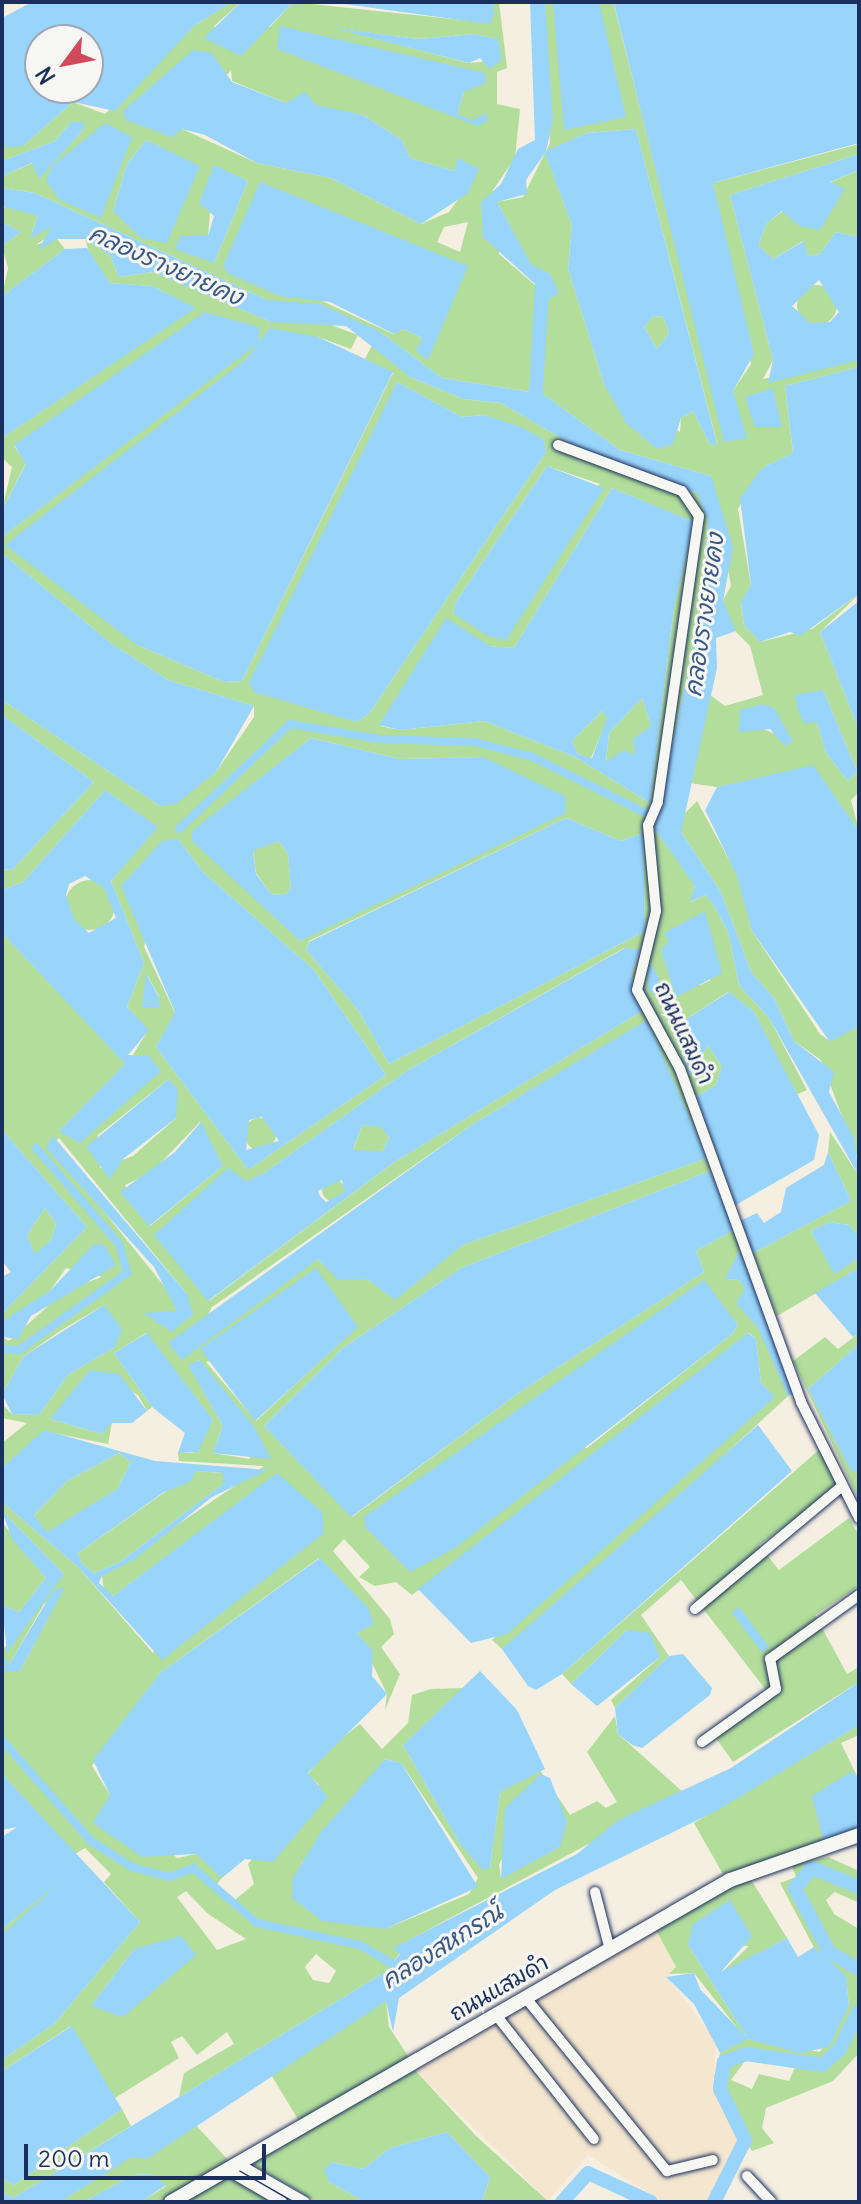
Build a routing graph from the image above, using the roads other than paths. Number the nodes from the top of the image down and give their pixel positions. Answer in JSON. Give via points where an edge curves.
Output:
{"nodes":[{"id":1,"x":558,"y":445,"type":"dead end"},
{"id":2,"x":842,"y":1486,"type":"junction"},
{"id":3,"x":859,"y":1518,"type":"edge"},
{"id":4,"x":859,"y":1595,"type":"edge"},
{"id":5,"x":695,"y":1609,"type":"dead end"},
{"id":6,"x":702,"y":1742,"type":"dead end"},
{"id":7,"x":859,"y":1835,"type":"edge"},
{"id":8,"x":595,"y":1892,"type":"dead end"},
{"id":9,"x":610,"y":1950,"type":"junction"},
{"id":10,"x":525,"y":1997,"type":"junction"},
{"id":11,"x":496,"y":2015,"type":"junction"},
{"id":12,"x":594,"y":2139,"type":"dead end"},
{"id":13,"x":713,"y":2160,"type":"dead end"},
{"id":14,"x":232,"y":2167,"type":"junction"},
{"id":15,"x":747,"y":2176,"type":"dead end"},
{"id":16,"x":171,"y":2202,"type":"edge"},
{"id":17,"x":282,"y":2202,"type":"edge"},
{"id":18,"x":305,"y":2202,"type":"edge"},
{"id":19,"x":771,"y":2202,"type":"edge"}],
"edges":[{"from":1,"to":2,"type":"street","name":"ถนนแสมดำ","via":[[682,491],[699,516],[658,802],[648,825],[656,911],[637,990],[680,1069],[801,1402]]},
{"from":2,"to":3,"type":"street","name":"ถนนแสมดำ"},
{"from":2,"to":5,"type":"street"},
{"from":4,"to":6,"type":"street","via":[[770,1659],[776,1689]]},
{"from":7,"to":9,"type":"street","name":"ถนนแสมดำ","via":[[760,1866]]},
{"from":8,"to":9,"type":"street"},
{"from":9,"to":10,"type":"street","name":"ถนนแสมดำ"},
{"from":10,"to":11,"type":"street","name":"ถนนแสมดำ"},
{"from":10,"to":13,"type":"street","via":[[667,2171]]},
{"from":11,"to":12,"type":"street"},
{"from":11,"to":14,"type":"street","name":"ถนนแสมดำ"},
{"from":14,"to":16,"type":"street","name":"ถนนแสมดำ"},
{"from":14,"to":17,"type":"street"},
{"from":14,"to":18,"type":"street"},
{"from":15,"to":19,"type":"street"}]}
